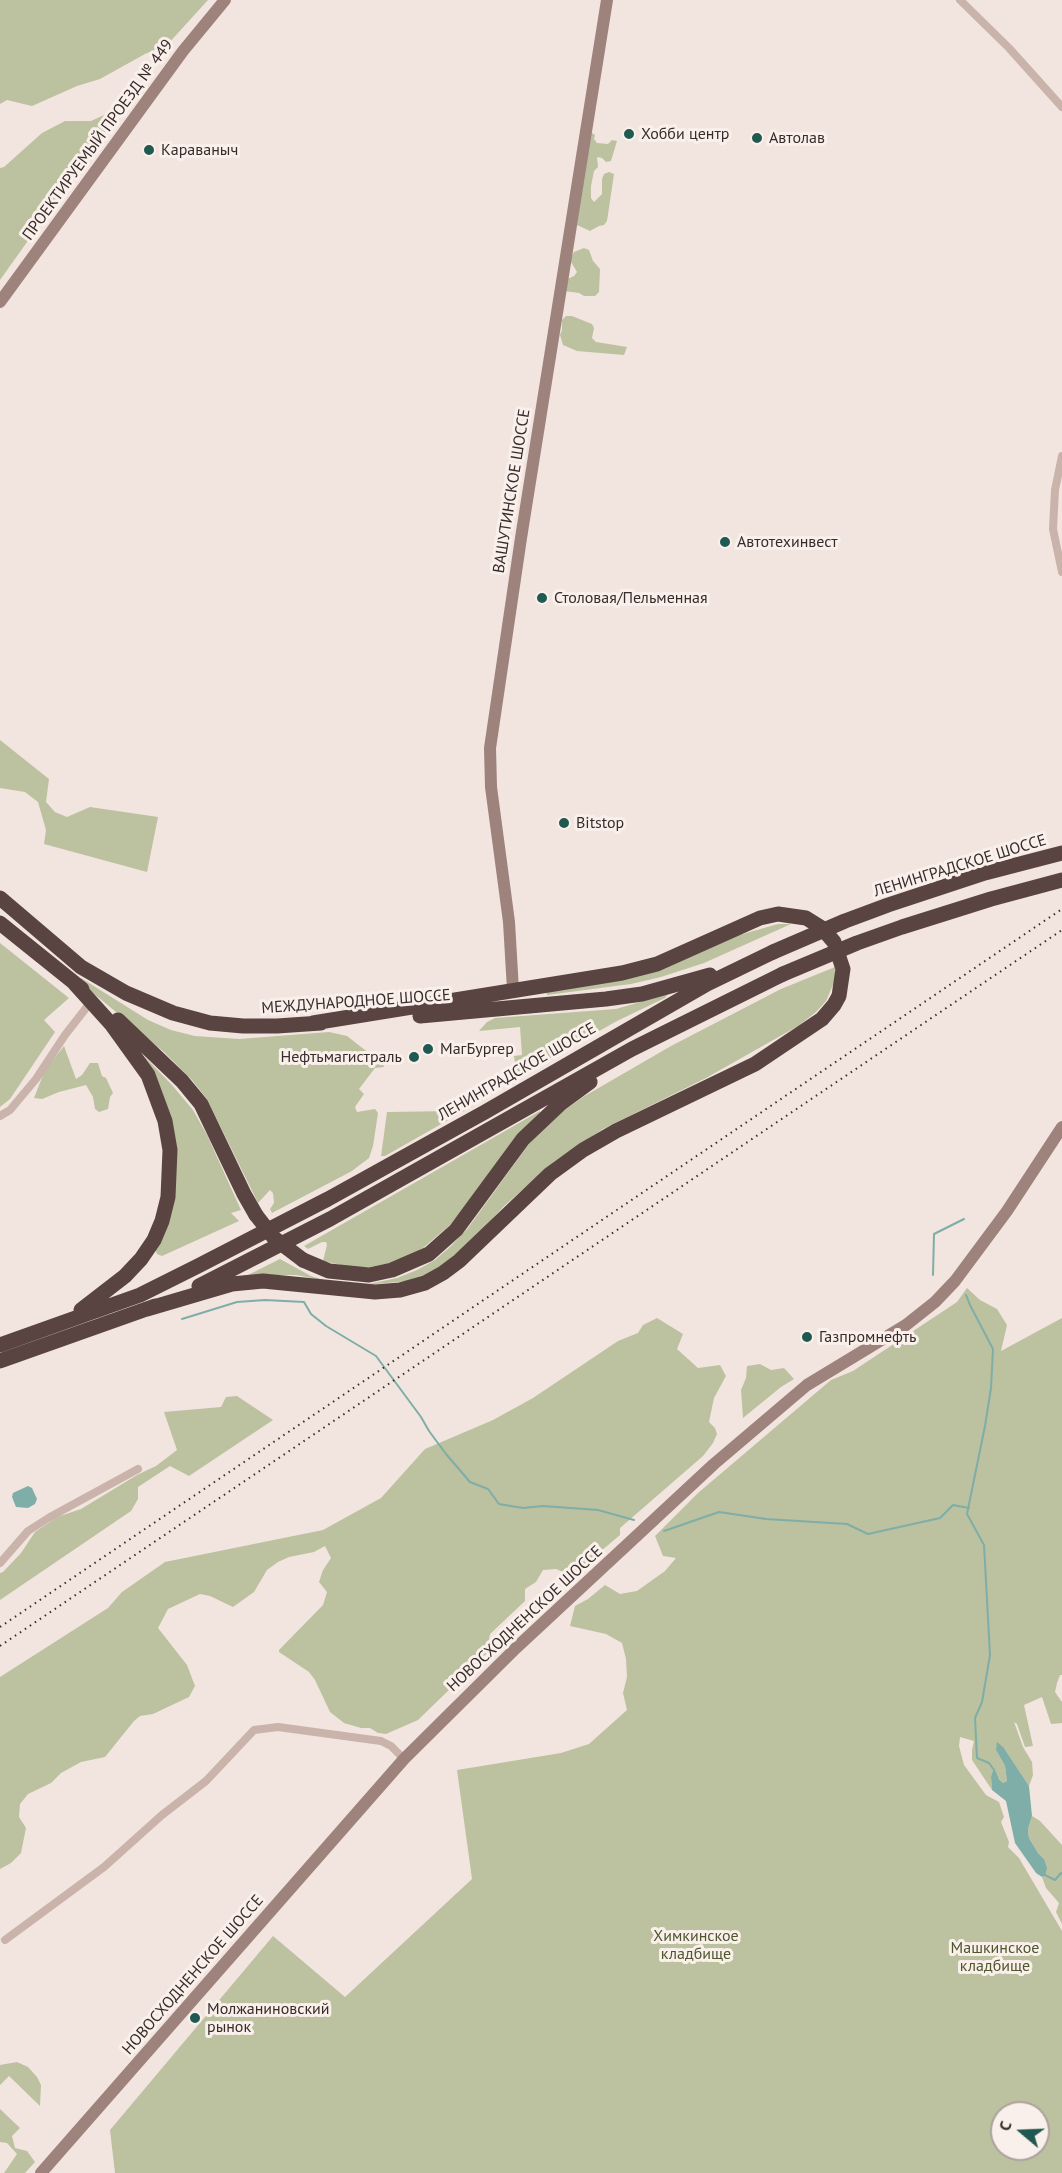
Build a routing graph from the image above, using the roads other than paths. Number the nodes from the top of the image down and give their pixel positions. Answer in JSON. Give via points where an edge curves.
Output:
{"nodes":[{"id":1,"x":225,"y":0,"type":"edge"},
{"id":2,"x":607,"y":0,"type":"edge"},
{"id":3,"x":960,"y":0,"type":"edge"},
{"id":4,"x":1062,"y":107,"type":"edge"},
{"id":5,"x":0,"y":302,"type":"edge"},
{"id":6,"x":1062,"y":456,"type":"edge"},
{"id":7,"x":1062,"y":572,"type":"edge"},
{"id":8,"x":1062,"y":854,"type":"edge"},
{"id":9,"x":1062,"y":880,"type":"edge"},
{"id":10,"x":0,"y":898,"type":"edge"},
{"id":11,"x":0,"y":923,"type":"edge"},
{"id":12,"x":747,"y":964,"type":"junction"},
{"id":13,"x":75,"y":984,"type":"junction"},
{"id":14,"x":513,"y":990,"type":"junction"},
{"id":15,"x":90,"y":1003,"type":"junction"},
{"id":16,"x":313,"y":1023,"type":"junction"},
{"id":17,"x":664,"y":1035,"type":"junction"},
{"id":18,"x":0,"y":1116,"type":"edge"},
{"id":19,"x":1062,"y":1127,"type":"edge"},
{"id":20,"x":147,"y":1310,"type":"junction"},
{"id":21,"x":64,"y":1322,"type":"junction"},
{"id":22,"x":0,"y":1345,"type":"edge"},
{"id":23,"x":0,"y":1361,"type":"edge"},
{"id":24,"x":138,"y":1469,"type":"dead end"},
{"id":25,"x":0,"y":1563,"type":"edge"},
{"id":26,"x":404,"y":1759,"type":"junction"},
{"id":27,"x":5,"y":1940,"type":"dead end"},
{"id":28,"x":41,"y":2173,"type":"edge"}],
"edges":[{"from":1,"to":5,"type":"main road","name":"ПРОЕКТИРУЕМЫЙ ПРОЕЗД № 449","via":[[183,51]]},
{"from":2,"to":14,"type":"main road","name":"ВАШУТИНСКОЕ ШОССЕ","via":[[490,748]]},
{"from":3,"to":4,"type":"street"},
{"from":6,"to":7,"type":"street","via":[[1053,529]]},
{"from":8,"to":12,"type":"highway","name":"ЛЕНИНГРАДСКОЕ ШОССЕ","bridge":true,"via":[[985,873],[845,921]]},
{"from":9,"to":17,"type":"highway","bridge":true,"via":[[857,943],[783,974]]},
{"from":10,"to":16,"type":"highway","name":"МЕЖДУНАРОДНОЕ ШОССЕ","via":[[81,967],[126,993],[173,1013],[210,1023],[243,1026]]},
{"from":11,"to":13,"type":"highway"},
{"from":12,"to":16,"type":"highway","name":"МЕЖДУНАРОДНОЕ ШОССЕ","via":[[642,994],[606,999]]},
{"from":12,"to":21,"type":"highway","name":"ЛЕНИНГРАДСКОЕ ШОССЕ","via":[[328,1199],[140,1295]]},
{"from":13,"to":15,"type":"highway"},
{"from":13,"to":17,"type":"highway","bridge":true,"via":[[142,1042],[201,1104],[244,1194],[274,1238],[303,1260],[329,1271],[369,1275],[429,1254],[456,1230],[523,1139],[560,1104]]},
{"from":14,"to":16,"type":"highway"},
{"from":14,"to":20,"type":"highway","via":[[622,974],[778,914],[806,918],[822,928],[838,950],[843,969],[842,987],[822,1019],[754,1065],[583,1150],[550,1174],[459,1261],[425,1283],[375,1292],[263,1281],[232,1284]]},
{"from":15,"to":18,"type":"street","via":[[36,1078],[10,1110]]},
{"from":15,"to":21,"type":"highway","via":[[112,1025],[148,1075],[165,1121],[170,1176],[162,1221],[141,1259],[103,1295]]},
{"from":17,"to":20,"type":"highway","via":[[330,1219]]},
{"from":19,"to":26,"type":"main road","name":"НОВОСХОДНЕНСКОЕ ШОССЕ","via":[[970,1263],[935,1302],[906,1325],[807,1385],[714,1464],[516,1648]]},
{"from":20,"to":23,"type":"highway"},
{"from":21,"to":22,"type":"highway","name":"ЛЕНИНГРАДСКОЕ ШОССЕ"},
{"from":24,"to":25,"type":"street","via":[[28,1531]]},
{"from":26,"to":27,"type":"street","via":[[381,1742],[278,1727],[254,1730],[206,1781],[104,1867]]},
{"from":26,"to":28,"type":"main road","name":"НОВОСХОДНЕНСКОЕ ШОССЕ"}]}
